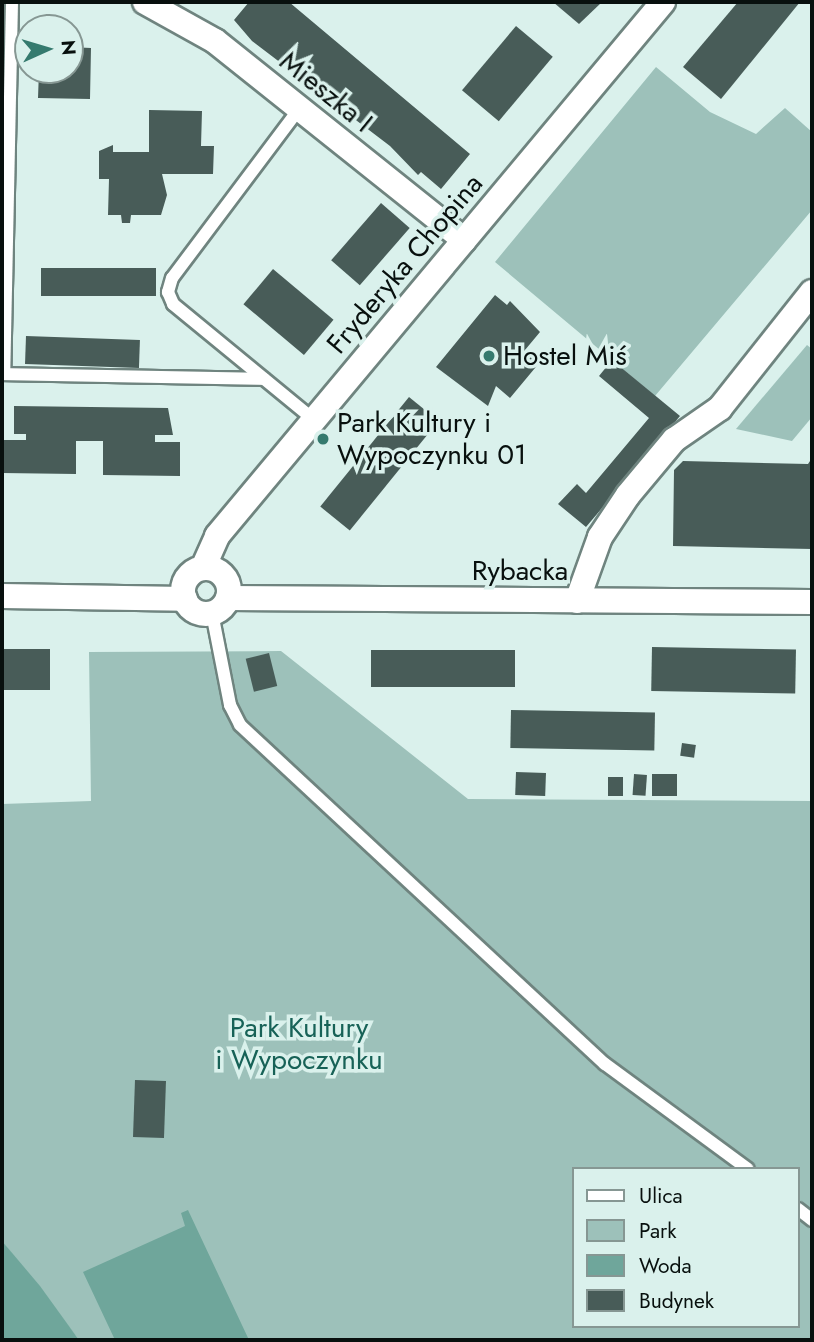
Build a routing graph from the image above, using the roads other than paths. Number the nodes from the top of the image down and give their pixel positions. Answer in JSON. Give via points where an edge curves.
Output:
{"nodes":[{"id":1,"x":12,"y":2,"type":"edge"},
{"id":2,"x":145,"y":2,"type":"edge"},
{"id":3,"x":663,"y":2,"type":"edge"},
{"id":4,"x":299,"y":109,"type":"junction"},
{"id":5,"x":464,"y":240,"type":"junction"},
{"id":6,"x":812,"y":292,"type":"edge"},
{"id":7,"x":264,"y":379,"type":"junction"},
{"id":8,"x":314,"y":420,"type":"junction"},
{"id":9,"x":203,"y":568,"type":"junction"},
{"id":10,"x":2,"y":596,"type":"edge"},
{"id":11,"x":185,"y":599,"type":"junction"},
{"id":12,"x":577,"y":601,"type":"junction"},
{"id":13,"x":812,"y":602,"type":"edge"},
{"id":14,"x":220,"y":606,"type":"junction"},
{"id":15,"x":745,"y":1167,"type":"edge"}],
"edges":[{"from":1,"to":7,"type":"lane","via":[[4,374]]},
{"from":2,"to":4,"type":"street","name":"Mieszka I","via":[[215,41]]},
{"from":3,"to":5,"type":"street","name":"Fryderyka Chopina"},
{"from":4,"to":5,"type":"street","name":"Mieszka I"},
{"from":4,"to":7,"type":"lane","via":[[169,285],[173,304]]},
{"from":5,"to":8,"type":"street","name":"Fryderyka Chopina"},
{"from":6,"to":12,"type":"street","via":[[720,408],[674,439],[628,495],[600,537]]},
{"from":7,"to":8,"type":"lane"},
{"from":8,"to":9,"type":"street","name":"Fryderyka Chopina","via":[[217,536]]},
{"from":9,"to":11,"type":"street","via":[[187,578]]},
{"from":9,"to":14,"type":"street","via":[[226,579]]},
{"from":10,"to":11,"type":"street"},
{"from":11,"to":14,"type":"street","via":[[194,610]]},
{"from":12,"to":13,"type":"street","name":"Rybacka"},
{"from":12,"to":14,"type":"street","name":"Rybacka"},
{"from":14,"to":15,"type":"lane","via":[[230,705],[240,725],[605,1064]]}]}
